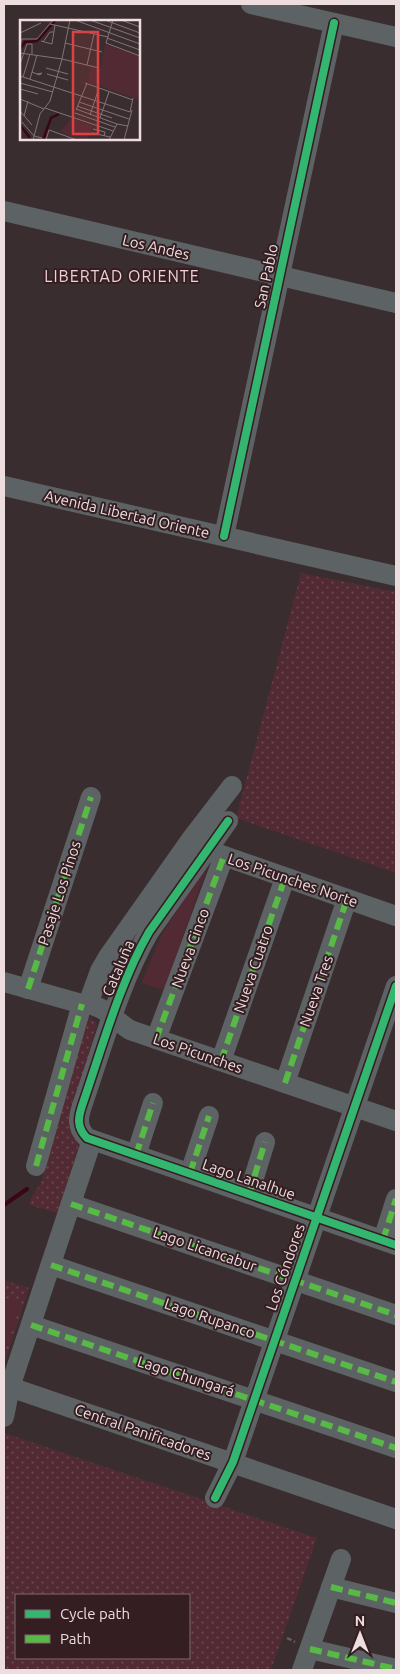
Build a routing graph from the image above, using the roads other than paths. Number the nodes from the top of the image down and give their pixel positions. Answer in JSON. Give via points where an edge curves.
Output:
{"nodes":[{"id":1,"x":251,"y":4,"type":"edge"},
{"id":2,"x":334,"y":23,"type":"junction"},
{"id":3,"x":396,"y":37,"type":"edge"},
{"id":4,"x":4,"y":211,"type":"edge"},
{"id":5,"x":280,"y":276,"type":"junction"},
{"id":6,"x":396,"y":303,"type":"edge"},
{"id":7,"x":4,"y":486,"type":"edge"},
{"id":8,"x":224,"y":536,"type":"junction"},
{"id":9,"x":396,"y":576,"type":"edge"},
{"id":10,"x":232,"y":786,"type":"dead end"},
{"id":11,"x":91,"y":797,"type":"dead end"},
{"id":12,"x":228,"y":821,"type":"dead end"},
{"id":13,"x":208,"y":848,"type":"junction"},
{"id":14,"x":285,"y":878,"type":"junction"},
{"id":15,"x":347,"y":899,"type":"junction"},
{"id":16,"x":396,"y":916,"type":"edge"},
{"id":17,"x":4,"y":982,"type":"edge"},
{"id":18,"x":396,"y":986,"type":"edge"},
{"id":19,"x":28,"y":988,"type":"junction"},
{"id":20,"x":85,"y":1004,"type":"junction"},
{"id":21,"x":113,"y":1017,"type":"junction"},
{"id":22,"x":156,"y":1038,"type":"junction"},
{"id":23,"x":221,"y":1061,"type":"junction"},
{"id":24,"x":284,"y":1083,"type":"junction"},
{"id":25,"x":153,"y":1103,"type":"dead end"},
{"id":26,"x":355,"y":1107,"type":"junction"},
{"id":27,"x":209,"y":1116,"type":"dead end"},
{"id":28,"x":396,"y":1121,"type":"edge"},
{"id":29,"x":92,"y":1140,"type":"junction"},
{"id":30,"x":265,"y":1142,"type":"dead end"},
{"id":31,"x":136,"y":1155,"type":"junction"},
{"id":32,"x":36,"y":1166,"type":"dead end"},
{"id":33,"x":190,"y":1174,"type":"junction"},
{"id":34,"x":249,"y":1194,"type":"junction"},
{"id":35,"x":396,"y":1199,"type":"edge"},
{"id":36,"x":71,"y":1204,"type":"junction"},
{"id":37,"x":317,"y":1217,"type":"junction"},
{"id":38,"x":389,"y":1242,"type":"edge"},
{"id":39,"x":51,"y":1265,"type":"junction"},
{"id":40,"x":295,"y":1280,"type":"junction"},
{"id":41,"x":396,"y":1315,"type":"edge"},
{"id":42,"x":31,"y":1324,"type":"junction"},
{"id":43,"x":275,"y":1340,"type":"junction"},
{"id":44,"x":396,"y":1382,"type":"edge"},
{"id":45,"x":7,"y":1386,"type":"edge"},
{"id":46,"x":254,"y":1399,"type":"junction"},
{"id":47,"x":4,"y":1417,"type":"edge"},
{"id":48,"x":396,"y":1448,"type":"edge"},
{"id":49,"x":233,"y":1462,"type":"junction"},
{"id":50,"x":215,"y":1498,"type":"dead end"},
{"id":51,"x":396,"y":1516,"type":"edge"},
{"id":52,"x":340,"y":1559,"type":"dead end"},
{"id":53,"x":331,"y":1587,"type":"junction"},
{"id":54,"x":396,"y":1604,"type":"edge"},
{"id":55,"x":310,"y":1649,"type":"junction"},
{"id":56,"x":396,"y":1669,"type":"edge"},
{"id":57,"x":302,"y":1670,"type":"edge"}],
"edges":[{"from":1,"to":2,"type":"street"},
{"from":2,"to":3,"type":"street"},
{"from":2,"to":5,"type":"street","name":"San Pablo"},
{"from":4,"to":5,"type":"street","name":"Los Andes"},
{"from":5,"to":6,"type":"street","name":"Los Andes"},
{"from":5,"to":8,"type":"street","name":"San Pablo"},
{"from":7,"to":8,"type":"street","name":"Avenida Libertad Oriente"},
{"from":8,"to":9,"type":"street","name":"Avenida Libertad Oriente"},
{"from":10,"to":13,"type":"street","name":"Cataluña"},
{"from":11,"to":19,"type":"street","name":"Pasaje Los Pinos"},
{"from":12,"to":13,"type":"street","name":"Cataluña"},
{"from":13,"to":14,"type":"street","name":"Los Picunches Norte"},
{"from":13,"to":20,"type":"street","name":"Cataluña","via":[[108,957]]},
{"from":13,"to":21,"type":"street","name":"Cataluña","via":[[139,949]]},
{"from":13,"to":22,"type":"street","name":"Nueva Cinco"},
{"from":14,"to":15,"type":"street","name":"Los Picunches Norte"},
{"from":14,"to":23,"type":"street","name":"Nueva Cuatro"},
{"from":15,"to":16,"type":"street","name":"Los Picunches Norte"},
{"from":15,"to":24,"type":"street","name":"Nueva Tres"},
{"from":17,"to":19,"type":"street","name":"Los Picunches"},
{"from":18,"to":26,"type":"street","name":"Los Cóndores"},
{"from":19,"to":20,"type":"street","name":"Los Picunches"},
{"from":20,"to":21,"type":"street","name":"Los Picunches","via":[[100,1008]]},
{"from":20,"to":32,"type":"street","name":"Cataluña"},
{"from":21,"to":22,"type":"street","name":"Los Picunches","via":[[130,1030]]},
{"from":21,"to":29,"type":"street","name":"Cataluña","via":[[78,1116],[82,1133]]},
{"from":22,"to":23,"type":"street","name":"Los Picunches"},
{"from":23,"to":24,"type":"street","name":"Los Picunches"},
{"from":24,"to":26,"type":"street","name":"Los Picunches"},
{"from":25,"to":31,"type":"street"},
{"from":26,"to":28,"type":"street","name":"Los Picunches"},
{"from":26,"to":37,"type":"street","name":"Los Cóndores"},
{"from":27,"to":33,"type":"street"},
{"from":29,"to":31,"type":"street","name":"Lago Lanalhue"},
{"from":29,"to":36,"type":"street"},
{"from":30,"to":34,"type":"street"},
{"from":31,"to":33,"type":"street","name":"Lago Lanalhue"},
{"from":33,"to":34,"type":"street","name":"Lago Lanalhue"},
{"from":34,"to":37,"type":"street","name":"Lago Lanalhue"},
{"from":35,"to":38,"type":"street"},
{"from":36,"to":39,"type":"street"},
{"from":36,"to":40,"type":"street","name":"Lago Licancabur"},
{"from":37,"to":38,"type":"street","name":"Lago Lanalhue"},
{"from":37,"to":40,"type":"street","name":"Los Cóndores"},
{"from":39,"to":42,"type":"street"},
{"from":39,"to":43,"type":"street","name":"Lago Rupanco"},
{"from":40,"to":41,"type":"street","name":"Lago Licancabur"},
{"from":40,"to":43,"type":"street","name":"Los Cóndores"},
{"from":42,"to":45,"type":"street"},
{"from":42,"to":46,"type":"street","name":"Lago Chungará"},
{"from":43,"to":44,"type":"street","name":"Lago Rupanco"},
{"from":43,"to":46,"type":"street","name":"Los Cóndores"},
{"from":45,"to":47,"type":"street"},
{"from":45,"to":49,"type":"street","name":"Central Panificadores"},
{"from":46,"to":48,"type":"street","name":"Lago Chungará"},
{"from":46,"to":49,"type":"street","name":"Los Cóndores"},
{"from":49,"to":50,"type":"street","name":"Los Cóndores"},
{"from":49,"to":51,"type":"street","name":"Central Panificadores"},
{"from":52,"to":53,"type":"street"},
{"from":53,"to":54,"type":"street"},
{"from":53,"to":55,"type":"street"},
{"from":55,"to":56,"type":"street"},
{"from":55,"to":57,"type":"street"}]}
